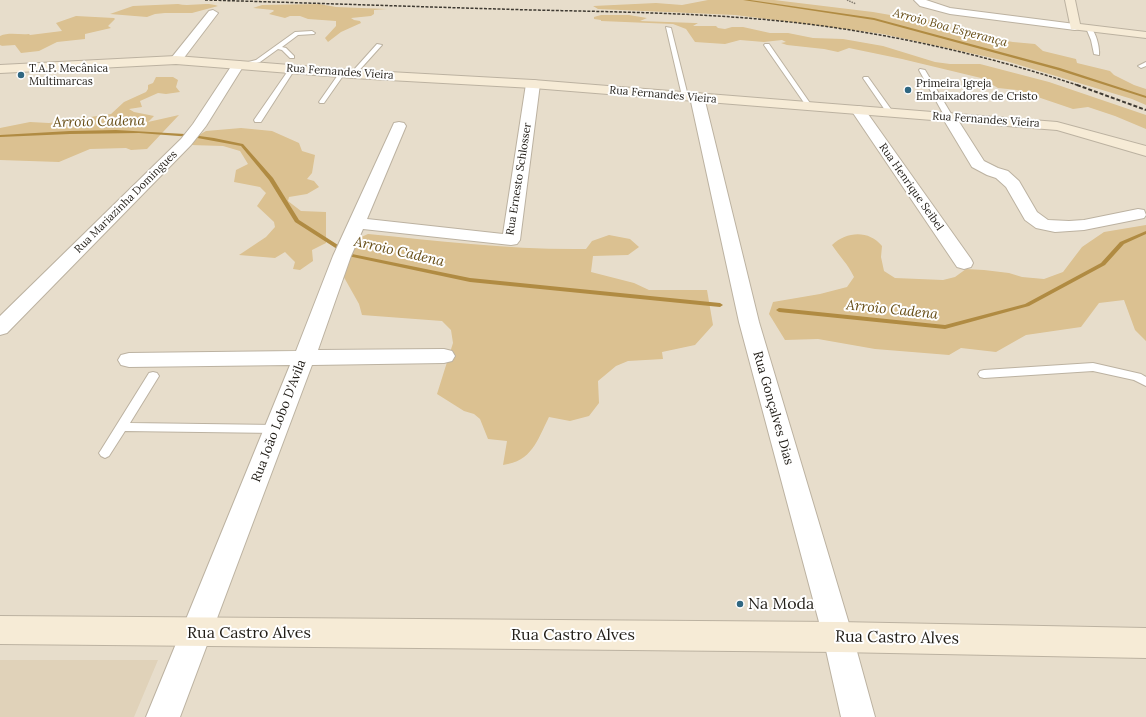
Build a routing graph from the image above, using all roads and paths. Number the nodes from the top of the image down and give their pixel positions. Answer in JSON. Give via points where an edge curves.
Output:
{"nodes":[{"id":1,"x":847,"y":0,"type":"edge"},
{"id":2,"x":920,"y":0,"type":"edge"},
{"id":3,"x":1070,"y":0,"type":"edge"},
{"id":4,"x":856,"y":4,"type":"dead end"},
{"id":5,"x":213,"y":13,"type":"dead end"},
{"id":6,"x":1075,"y":27,"type":"junction"},
{"id":7,"x":668,"y":28,"type":"dead end"},
{"id":8,"x":1089,"y":28,"type":"junction"},
{"id":9,"x":312,"y":33,"type":"dead end"},
{"id":10,"x":1146,"y":35,"type":"edge"},
{"id":11,"x":379,"y":45,"type":"dead end"},
{"id":12,"x":767,"y":45,"type":"dead end"},
{"id":13,"x":277,"y":47,"type":"junction"},
{"id":14,"x":1097,"y":54,"type":"dead end"},
{"id":15,"x":176,"y":60,"type":"junction"},
{"id":16,"x":292,"y":63,"type":"junction"},
{"id":17,"x":238,"y":65,"type":"junction"},
{"id":18,"x":0,"y":69,"type":"edge"},
{"id":19,"x":922,"y":70,"type":"dead end"},
{"id":20,"x":347,"y":73,"type":"junction"},
{"id":21,"x":866,"y":78,"type":"dead end"},
{"id":22,"x":533,"y":84,"type":"junction"},
{"id":23,"x":691,"y":97,"type":"junction"},
{"id":24,"x":322,"y":102,"type":"dead end"},
{"id":25,"x":809,"y":106,"type":"junction"},
{"id":26,"x":858,"y":110,"type":"junction"},
{"id":27,"x":889,"y":112,"type":"junction"},
{"id":28,"x":949,"y":117,"type":"junction"},
{"id":29,"x":258,"y":120,"type":"dead end"},
{"id":30,"x":399,"y":126,"type":"dead end"},
{"id":31,"x":1146,"y":151,"type":"edge"},
{"id":32,"x":1138,"y":214,"type":"dead end"},
{"id":33,"x":356,"y":223,"type":"junction"},
{"id":34,"x":964,"y":263,"type":"dead end"},
{"id":35,"x":0,"y":328,"type":"edge"},
{"id":36,"x":444,"y":356,"type":"dead end"},
{"id":37,"x":304,"y":358,"type":"junction"},
{"id":38,"x":128,"y":360,"type":"dead end"},
{"id":39,"x":984,"y":374,"type":"dead end"},
{"id":40,"x":152,"y":376,"type":"dead end"},
{"id":41,"x":1146,"y":382,"type":"edge"},
{"id":42,"x":122,"y":427,"type":"junction"},
{"id":43,"x":276,"y":429,"type":"junction"},
{"id":44,"x":106,"y":453,"type":"dead end"},
{"id":45,"x":0,"y":630,"type":"edge"},
{"id":46,"x":197,"y":632,"type":"junction"},
{"id":47,"x":838,"y":637,"type":"junction"},
{"id":48,"x":1146,"y":643,"type":"edge"},
{"id":49,"x":163,"y":717,"type":"edge"},
{"id":50,"x":858,"y":717,"type":"edge"}],
"edges":[{"from":1,"to":4,"type":"path"},
{"from":2,"to":6,"type":"street","via":[[924,4],[950,11]]},
{"from":3,"to":6,"type":"street"},
{"from":5,"to":15,"type":"street"},
{"from":6,"to":8,"type":"street"},
{"from":7,"to":23,"type":"lane"},
{"from":8,"to":10,"type":"street"},
{"from":8,"to":14,"type":"lane"},
{"from":9,"to":13,"type":"lane","via":[[297,33]]},
{"from":11,"to":20,"type":"lane"},
{"from":12,"to":25,"type":"lane"},
{"from":13,"to":16,"type":"lane","via":[[284,49]]},
{"from":13,"to":17,"type":"lane","via":[[258,61]]},
{"from":15,"to":17,"type":"street","name":"Rua Fernandes Vieira"},
{"from":15,"to":18,"type":"street","name":"Rua Fernandes Vieira"},
{"from":16,"to":17,"type":"street","name":"Rua Fernandes Vieira"},
{"from":16,"to":20,"type":"street","name":"Rua Fernandes Vieira"},
{"from":16,"to":29,"type":"lane"},
{"from":17,"to":35,"type":"street","name":"Rua Mariazinha Domingues","via":[[186,142]]},
{"from":19,"to":28,"type":"lane"},
{"from":20,"to":22,"type":"street","name":"Rua Fernandes Vieira"},
{"from":20,"to":24,"type":"lane"},
{"from":21,"to":27,"type":"lane"},
{"from":22,"to":23,"type":"street","name":"Rua Fernandes Vieira"},
{"from":22,"to":33,"type":"street","name":"Rua Ernesto Schlosser","via":[[511,240]]},
{"from":23,"to":25,"type":"street","name":"Rua Fernandes Vieira"},
{"from":23,"to":47,"type":"street","name":"Rua Gonçalves Dias","via":[[749,322]]},
{"from":25,"to":26,"type":"street","name":"Rua Fernandes Vieira"},
{"from":26,"to":27,"type":"street","name":"Rua Fernandes Vieira"},
{"from":26,"to":34,"type":"street","name":"Rua Henrique Seibel"},
{"from":27,"to":28,"type":"street","name":"Rua Fernandes Vieira"},
{"from":28,"to":31,"type":"street","name":"Rua Fernandes Vieira","via":[[1057,126]]},
{"from":28,"to":32,"type":"street","via":[[978,164],[1002,174],[1013,184],[1034,219],[1049,226],[1085,225]]},
{"from":30,"to":33,"type":"street","name":"Rua João Lobo D'Avila"},
{"from":33,"to":37,"type":"street","name":"Rua João Lobo D'Avila"},
{"from":36,"to":37,"type":"street"},
{"from":37,"to":38,"type":"street"},
{"from":37,"to":43,"type":"street","name":"Rua João Lobo D'Avila"},
{"from":39,"to":41,"type":"lane","via":[[1093,368],[1137,377]]},
{"from":40,"to":42,"type":"lane"},
{"from":42,"to":43,"type":"lane"},
{"from":42,"to":44,"type":"lane"},
{"from":43,"to":46,"type":"street","name":"Rua João Lobo D'Avila"},
{"from":45,"to":46,"type":"street","name":"Rua Castro Alves"},
{"from":46,"to":47,"type":"street","name":"Rua Castro Alves"},
{"from":46,"to":49,"type":"street","name":"Rua João Lobo D'Avila"},
{"from":47,"to":48,"type":"street","name":"Rua Castro Alves"},
{"from":47,"to":50,"type":"street","name":"Rua Gonçalves Dias"}]}
